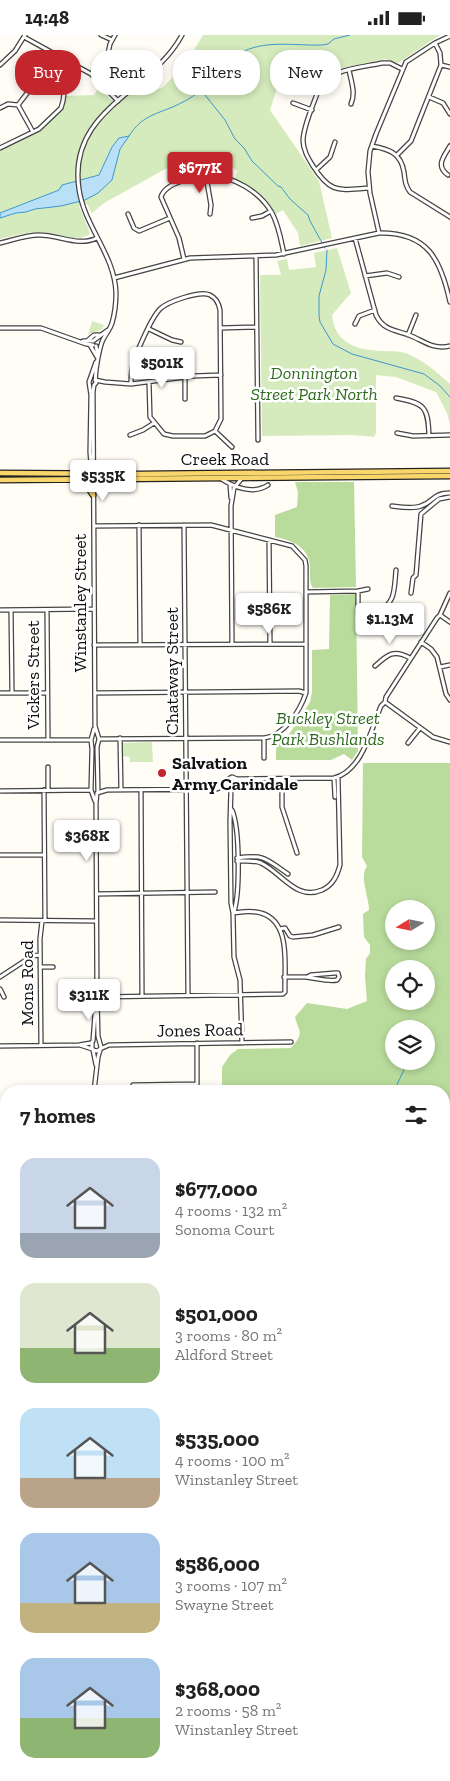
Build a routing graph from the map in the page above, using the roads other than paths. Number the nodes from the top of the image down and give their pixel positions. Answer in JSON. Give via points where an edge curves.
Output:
{"nodes":[{"id":1,"x":101,"y":35,"type":"edge"},
{"id":2,"x":115,"y":35,"type":"edge"},
{"id":3,"x":182,"y":35,"type":"edge"},
{"id":4,"x":25,"y":36,"type":"edge"},
{"id":5,"x":450,"y":36,"type":"edge"},
{"id":6,"x":112,"y":40,"type":"junction"},
{"id":7,"x":435,"y":43,"type":"junction"},
{"id":8,"x":50,"y":50,"type":"edge"},
{"id":9,"x":110,"y":50,"type":"edge"},
{"id":10,"x":0,"y":65,"type":"edge"},
{"id":11,"x":441,"y":65,"type":"junction"},
{"id":12,"x":450,"y":67,"type":"edge"},
{"id":13,"x":402,"y":69,"type":"junction"},
{"id":14,"x":349,"y":70,"type":"junction"},
{"id":15,"x":26,"y":95,"type":"edge"},
{"id":16,"x":65,"y":95,"type":"edge"},
{"id":17,"x":112,"y":95,"type":"edge"},
{"id":18,"x":429,"y":97,"type":"junction"},
{"id":19,"x":118,"y":101,"type":"junction"},
{"id":20,"x":293,"y":103,"type":"dead end"},
{"id":21,"x":351,"y":104,"type":"dead end"},
{"id":22,"x":18,"y":105,"type":"junction"},
{"id":23,"x":0,"y":108,"type":"edge"},
{"id":24,"x":312,"y":110,"type":"junction"},
{"id":25,"x":450,"y":115,"type":"edge"},
{"id":26,"x":33,"y":132,"type":"junction"},
{"id":27,"x":336,"y":142,"type":"dead end"},
{"id":28,"x":372,"y":146,"type":"junction"},
{"id":29,"x":450,"y":146,"type":"edge"},
{"id":30,"x":0,"y":148,"type":"edge"},
{"id":31,"x":397,"y":155,"type":"junction"},
{"id":32,"x":316,"y":170,"type":"junction"},
{"id":33,"x":448,"y":175,"type":"dead end"},
{"id":34,"x":206,"y":176,"type":"junction"},
{"id":35,"x":370,"y":188,"type":"junction"},
{"id":36,"x":271,"y":211,"type":"junction"},
{"id":37,"x":128,"y":214,"type":"dead end"},
{"id":38,"x":210,"y":214,"type":"dead end"},
{"id":39,"x":170,"y":217,"type":"junction"},
{"id":40,"x":450,"y":217,"type":"edge"},
{"id":41,"x":252,"y":218,"type":"dead end"},
{"id":42,"x":379,"y":233,"type":"junction"},
{"id":43,"x":97,"y":237,"type":"junction"},
{"id":44,"x":355,"y":238,"type":"junction"},
{"id":45,"x":0,"y":243,"type":"edge"},
{"id":46,"x":284,"y":254,"type":"junction"},
{"id":47,"x":256,"y":256,"type":"junction"},
{"id":48,"x":184,"y":259,"type":"junction"},
{"id":49,"x":365,"y":276,"type":"junction"},
{"id":50,"x":399,"y":277,"type":"dead end"},
{"id":51,"x":114,"y":278,"type":"junction"},
{"id":52,"x":449,"y":293,"type":"edge"},
{"id":53,"x":450,"y":302,"type":"edge"},
{"id":54,"x":375,"y":310,"type":"junction"},
{"id":55,"x":416,"y":315,"type":"dead end"},
{"id":56,"x":355,"y":324,"type":"dead end"},
{"id":57,"x":256,"y":327,"type":"junction"},
{"id":58,"x":0,"y":328,"type":"edge"},
{"id":59,"x":220,"y":328,"type":"junction"},
{"id":60,"x":148,"y":329,"type":"junction"},
{"id":61,"x":408,"y":335,"type":"junction"},
{"id":62,"x":100,"y":339,"type":"junction"},
{"id":63,"x":180,"y":342,"type":"dead end"},
{"id":64,"x":90,"y":343,"type":"junction"},
{"id":65,"x":450,"y":346,"type":"edge"},
{"id":66,"x":97,"y":357,"type":"junction"},
{"id":67,"x":221,"y":375,"type":"junction"},
{"id":68,"x":185,"y":377,"type":"junction"},
{"id":69,"x":93,"y":382,"type":"junction"},
{"id":70,"x":149,"y":382,"type":"junction"},
{"id":71,"x":131,"y":384,"type":"junction"},
{"id":72,"x":396,"y":397,"type":"dead end"},
{"id":73,"x":185,"y":399,"type":"dead end"},
{"id":74,"x":154,"y":423,"type":"junction"},
{"id":75,"x":215,"y":431,"type":"junction"},
{"id":76,"x":397,"y":433,"type":"dead end"},
{"id":77,"x":130,"y":435,"type":"dead end"},
{"id":78,"x":429,"y":435,"type":"junction"},
{"id":79,"x":450,"y":435,"type":"edge"},
{"id":80,"x":258,"y":440,"type":"dead end"},
{"id":81,"x":232,"y":447,"type":"dead end"},
{"id":82,"x":92,"y":465,"type":"junction"},
{"id":83,"x":450,"y":471,"type":"edge"},
{"id":84,"x":0,"y":473,"type":"edge"},
{"id":85,"x":79,"y":474,"type":"junction"},
{"id":86,"x":102,"y":474,"type":"junction"},
{"id":87,"x":93,"y":476,"type":"junction"},
{"id":88,"x":450,"y":476,"type":"edge"},
{"id":89,"x":220,"y":478,"type":"junction"},
{"id":90,"x":242,"y":478,"type":"junction"},
{"id":91,"x":83,"y":479,"type":"junction"},
{"id":92,"x":0,"y":480,"type":"edge"},
{"id":93,"x":230,"y":484,"type":"junction"},
{"id":94,"x":268,"y":485,"type":"dead end"},
{"id":95,"x":235,"y":486,"type":"junction"},
{"id":96,"x":93,"y":495,"type":"junction"},
{"id":97,"x":443,"y":495,"type":"junction"},
{"id":98,"x":450,"y":495,"type":"edge"},
{"id":99,"x":231,"y":498,"type":"junction"},
{"id":100,"x":392,"y":506,"type":"dead end"},
{"id":101,"x":139,"y":525,"type":"junction"},
{"id":102,"x":184,"y":525,"type":"junction"},
{"id":103,"x":94,"y":526,"type":"junction"},
{"id":104,"x":231,"y":530,"type":"junction"},
{"id":105,"x":269,"y":540,"type":"junction"},
{"id":106,"x":396,"y":570,"type":"dead end"},
{"id":107,"x":368,"y":589,"type":"dead end"},
{"id":108,"x":358,"y":591,"type":"junction"},
{"id":109,"x":306,"y":592,"type":"junction"},
{"id":110,"x":411,"y":593,"type":"dead end"},
{"id":111,"x":450,"y":593,"type":"edge"},
{"id":112,"x":11,"y":609,"type":"junction"},
{"id":113,"x":94,"y":609,"type":"junction"},
{"id":114,"x":0,"y":610,"type":"edge"},
{"id":115,"x":47,"y":610,"type":"junction"},
{"id":116,"x":440,"y":615,"type":"junction"},
{"id":117,"x":450,"y":622,"type":"edge"},
{"id":118,"x":420,"y":642,"type":"junction"},
{"id":119,"x":232,"y":644,"type":"junction"},
{"id":120,"x":270,"y":644,"type":"junction"},
{"id":121,"x":306,"y":644,"type":"junction"},
{"id":122,"x":94,"y":645,"type":"junction"},
{"id":123,"x":140,"y":645,"type":"junction"},
{"id":124,"x":185,"y":645,"type":"junction"},
{"id":125,"x":410,"y":658,"type":"junction"},
{"id":126,"x":450,"y":665,"type":"edge"},
{"id":127,"x":376,"y":666,"type":"dead end"},
{"id":128,"x":440,"y":667,"type":"junction"},
{"id":129,"x":186,"y":692,"type":"junction"},
{"id":130,"x":0,"y":693,"type":"edge"},
{"id":131,"x":12,"y":693,"type":"junction"},
{"id":132,"x":47,"y":693,"type":"junction"},
{"id":133,"x":95,"y":693,"type":"junction"},
{"id":134,"x":306,"y":693,"type":"junction"},
{"id":135,"x":450,"y":700,"type":"edge"},
{"id":136,"x":385,"y":701,"type":"junction"},
{"id":137,"x":95,"y":726,"type":"junction"},
{"id":138,"x":420,"y":728,"type":"junction"},
{"id":139,"x":120,"y":738,"type":"junction"},
{"id":140,"x":186,"y":738,"type":"junction"},
{"id":141,"x":264,"y":738,"type":"junction"},
{"id":142,"x":99,"y":739,"type":"junction"},
{"id":143,"x":0,"y":740,"type":"edge"},
{"id":144,"x":48,"y":740,"type":"junction"},
{"id":145,"x":91,"y":740,"type":"junction"},
{"id":146,"x":450,"y":742,"type":"edge"},
{"id":147,"x":408,"y":743,"type":"dead end"},
{"id":148,"x":264,"y":758,"type":"dead end"},
{"id":149,"x":48,"y":767,"type":"dead end"},
{"id":150,"x":336,"y":777,"type":"junction"},
{"id":151,"x":282,"y":779,"type":"junction"},
{"id":152,"x":236,"y":780,"type":"junction"},
{"id":153,"x":225,"y":785,"type":"junction"},
{"id":154,"x":98,"y":787,"type":"junction"},
{"id":155,"x":187,"y":789,"type":"junction"},
{"id":156,"x":210,"y":789,"type":"junction"},
{"id":157,"x":231,"y":789,"type":"junction"},
{"id":158,"x":46,"y":790,"type":"junction"},
{"id":159,"x":92,"y":790,"type":"junction"},
{"id":160,"x":107,"y":790,"type":"junction"},
{"id":161,"x":121,"y":790,"type":"junction"},
{"id":162,"x":140,"y":790,"type":"junction"},
{"id":163,"x":0,"y":791,"type":"edge"},
{"id":164,"x":98,"y":793,"type":"junction"},
{"id":165,"x":335,"y":797,"type":"dead end"},
{"id":166,"x":96,"y":803,"type":"junction"},
{"id":167,"x":231,"y":808,"type":"junction"},
{"id":168,"x":296,"y":853,"type":"dead end"},
{"id":169,"x":0,"y":855,"type":"edge"},
{"id":170,"x":44,"y":855,"type":"junction"},
{"id":171,"x":237,"y":860,"type":"junction"},
{"id":172,"x":288,"y":874,"type":"dead end"},
{"id":173,"x":215,"y":892,"type":"dead end"},
{"id":174,"x":141,"y":893,"type":"junction"},
{"id":175,"x":187,"y":893,"type":"junction"},
{"id":176,"x":97,"y":894,"type":"junction"},
{"id":177,"x":234,"y":913,"type":"junction"},
{"id":178,"x":0,"y":920,"type":"edge"},
{"id":179,"x":44,"y":921,"type":"junction"},
{"id":180,"x":96,"y":921,"type":"junction"},
{"id":181,"x":339,"y":927,"type":"dead end"},
{"id":182,"x":280,"y":929,"type":"junction"},
{"id":183,"x":40,"y":955,"type":"junction"},
{"id":184,"x":40,"y":967,"type":"junction"},
{"id":185,"x":53,"y":967,"type":"dead end"},
{"id":186,"x":0,"y":977,"type":"edge"},
{"id":187,"x":284,"y":977,"type":"junction"},
{"id":188,"x":307,"y":977,"type":"junction"},
{"id":189,"x":0,"y":989,"type":"edge"},
{"id":190,"x":188,"y":996,"type":"junction"},
{"id":191,"x":241,"y":996,"type":"junction"},
{"id":192,"x":4,"y":997,"type":"dead end"},
{"id":193,"x":97,"y":997,"type":"junction"},
{"id":194,"x":142,"y":997,"type":"junction"},
{"id":195,"x":92,"y":1042,"type":"junction"},
{"id":196,"x":100,"y":1042,"type":"junction"},
{"id":197,"x":291,"y":1042,"type":"dead end"},
{"id":198,"x":197,"y":1043,"type":"junction"},
{"id":199,"x":242,"y":1043,"type":"junction"},
{"id":200,"x":41,"y":1045,"type":"junction"},
{"id":201,"x":79,"y":1045,"type":"junction"},
{"id":202,"x":109,"y":1045,"type":"junction"},
{"id":203,"x":0,"y":1046,"type":"edge"},
{"id":204,"x":92,"y":1049,"type":"junction"},
{"id":205,"x":100,"y":1049,"type":"junction"},
{"id":206,"x":97,"y":1070,"type":"junction"},
{"id":207,"x":197,"y":1084,"type":"joint"},
{"id":208,"x":95,"y":1085,"type":"edge"},
{"id":209,"x":133,"y":1085,"type":"dead end"},
{"id":210,"x":158,"y":1085,"type":"joint"}],
"edges":[{"from":1,"to":6,"type":"street"},
{"from":2,"to":6,"type":"street"},
{"from":3,"to":19,"type":"street","via":[[170,53]]},
{"from":4,"to":8,"type":"street"},
{"from":4,"to":10,"type":"street"},
{"from":5,"to":7,"type":"street"},
{"from":6,"to":9,"type":"street"},
{"from":7,"to":11,"type":"street"},
{"from":7,"to":13,"type":"street","via":[[410,59]]},
{"from":11,"to":12,"type":"street"},
{"from":11,"to":18,"type":"street"},
{"from":13,"to":14,"type":"street","via":[[382,63]]},
{"from":13,"to":28,"type":"street"},
{"from":14,"to":21,"type":"street","via":[[353,91]]},
{"from":14,"to":24,"type":"street","via":[[330,76],[321,85]]},
{"from":15,"to":22,"type":"street"},
{"from":16,"to":26,"type":"street","via":[[60,108],[46,124]]},
{"from":17,"to":19,"type":"street"},
{"from":18,"to":25,"type":"street","via":[[443,103]]},
{"from":18,"to":31,"type":"street","via":[[411,141]]},
{"from":19,"to":43,"type":"street","via":[[97,122],[86,139],[79,161],[78,181],[83,205]]},
{"from":20,"to":24,"type":"street"},
{"from":22,"to":23,"type":"street","via":[[8,104]]},
{"from":22,"to":26,"type":"street"},
{"from":24,"to":32,"type":"street","via":[[303,142]]},
{"from":26,"to":30,"type":"street"},
{"from":27,"to":32,"type":"street","via":[[330,157]]},
{"from":28,"to":31,"type":"street","via":[[389,149]]},
{"from":28,"to":35,"type":"street","via":[[368,172]]},
{"from":29,"to":33,"type":"street","via":[[441,160]]},
{"from":31,"to":40,"type":"street","via":[[410,192]]},
{"from":32,"to":35,"type":"street","via":[[327,184],[338,189]]},
{"from":34,"to":36,"type":"street","via":[[221,177],[241,185],[261,199]]},
{"from":34,"to":38,"type":"street"},
{"from":34,"to":39,"type":"street","via":[[166,189],[161,197]]},
{"from":35,"to":42,"type":"street"},
{"from":36,"to":41,"type":"street"},
{"from":36,"to":46,"type":"street"},
{"from":37,"to":39,"type":"street","via":[[134,228],[139,231]]},
{"from":39,"to":48,"type":"street"},
{"from":42,"to":44,"type":"street"},
{"from":42,"to":52,"type":"street","via":[[404,235],[428,249],[440,265]]},
{"from":43,"to":45,"type":"street","via":[[76,242],[36,235]]},
{"from":43,"to":51,"type":"street"},
{"from":44,"to":46,"type":"street"},
{"from":44,"to":49,"type":"street"},
{"from":46,"to":47,"type":"street"},
{"from":47,"to":48,"type":"street"},
{"from":47,"to":57,"type":"street"},
{"from":48,"to":51,"type":"street"},
{"from":49,"to":50,"type":"street","via":[[387,273]]},
{"from":49,"to":54,"type":"street"},
{"from":51,"to":62,"type":"street","via":[[114,315]]},
{"from":52,"to":53,"type":"street"},
{"from":54,"to":56,"type":"street","via":[[359,316]]},
{"from":54,"to":61,"type":"street","via":[[382,325]]},
{"from":55,"to":61,"type":"street"},
{"from":57,"to":59,"type":"street"},
{"from":57,"to":80,"type":"street"},
{"from":58,"to":64,"type":"street","via":[[41,328]]},
{"from":59,"to":60,"type":"street","via":[[219,304],[205,293],[164,305]]},
{"from":59,"to":67,"type":"street"},
{"from":60,"to":63,"type":"street"},
{"from":60,"to":71,"type":"street","via":[[132,367]]},
{"from":61,"to":65,"type":"street","via":[[430,346]]},
{"from":62,"to":64,"type":"street"},
{"from":62,"to":64,"type":"street"},
{"from":62,"to":64,"type":"street","via":[[94,335]]},
{"from":62,"to":69,"type":"street","name":"Winstanley Street"},
{"from":64,"to":66,"type":"street"},
{"from":64,"to":66,"type":"street","name":"Winstanley Street"},
{"from":66,"to":69,"type":"street","name":"Winstanley Street"},
{"from":67,"to":68,"type":"street"},
{"from":67,"to":75,"type":"street","via":[[221,419]]},
{"from":68,"to":70,"type":"street"},
{"from":68,"to":73,"type":"street"},
{"from":69,"to":71,"type":"street"},
{"from":69,"to":82,"type":"street","name":"Winstanley Street"},
{"from":70,"to":71,"type":"street"},
{"from":70,"to":74,"type":"street","via":[[148,411]]},
{"from":72,"to":78,"type":"street","via":[[415,401],[423,407],[428,417]]},
{"from":74,"to":75,"type":"street","via":[[170,436],[205,436]]},
{"from":74,"to":77,"type":"street"},
{"from":75,"to":81,"type":"street"},
{"from":76,"to":78,"type":"street"},
{"from":78,"to":79,"type":"street"},
{"from":82,"to":85,"type":"main road"},
{"from":82,"to":86,"type":"main road"},
{"from":82,"to":87,"type":"street","name":"Winstanley Street"},
{"from":83,"to":86,"type":"main road","name":"Creek Road"},
{"from":84,"to":85,"type":"main road","name":"Creek Road"},
{"from":85,"to":87,"type":"main road","name":"Creek Road"},
{"from":86,"to":87,"type":"main road","name":"Creek Road"},
{"from":87,"to":89,"type":"main road","name":"Creek Road"},
{"from":87,"to":91,"type":"main road","name":"Creek Road"},
{"from":87,"to":96,"type":"street","name":"Winstanley Street"},
{"from":88,"to":90,"type":"main road","name":"Creek Road"},
{"from":89,"to":90,"type":"main road","name":"Creek Road"},
{"from":89,"to":93,"type":"street","name":"Creek Road"},
{"from":90,"to":95,"type":"street"},
{"from":91,"to":92,"type":"main road","name":"Creek Road"},
{"from":91,"to":96,"type":"main road"},
{"from":93,"to":95,"type":"street","name":"Creek Road"},
{"from":93,"to":99,"type":"street"},
{"from":94,"to":95,"type":"street","name":"Creek Road","via":[[256,490]]},
{"from":95,"to":99,"type":"street"},
{"from":96,"to":103,"type":"street","name":"Winstanley Street"},
{"from":97,"to":98,"type":"street"},
{"from":97,"to":100,"type":"street","via":[[419,507]]},
{"from":97,"to":110,"type":"street","via":[[421,514],[416,575]]},
{"from":99,"to":104,"type":"street"},
{"from":101,"to":102,"type":"street"},
{"from":101,"to":103,"type":"street"},
{"from":101,"to":123,"type":"street"},
{"from":102,"to":104,"type":"street"},
{"from":102,"to":124,"type":"street","name":"Chataway Street"},
{"from":103,"to":113,"type":"street","name":"Winstanley Street"},
{"from":104,"to":105,"type":"street"},
{"from":104,"to":119,"type":"street"},
{"from":105,"to":109,"type":"street","via":[[295,548],[305,560]]},
{"from":105,"to":120,"type":"street"},
{"from":106,"to":108,"type":"street","via":[[390,602],[385,609],[360,617]]},
{"from":107,"to":108,"type":"street"},
{"from":108,"to":109,"type":"street"},
{"from":109,"to":121,"type":"street"},
{"from":111,"to":116,"type":"street"},
{"from":112,"to":114,"type":"street"},
{"from":112,"to":115,"type":"street"},
{"from":112,"to":131,"type":"street"},
{"from":113,"to":115,"type":"street"},
{"from":113,"to":122,"type":"street","name":"Winstanley Street"},
{"from":115,"to":132,"type":"street","name":"Vickers Street"},
{"from":116,"to":117,"type":"street"},
{"from":116,"to":118,"type":"street"},
{"from":118,"to":125,"type":"street"},
{"from":118,"to":128,"type":"street","via":[[434,652]]},
{"from":119,"to":120,"type":"street"},
{"from":119,"to":124,"type":"street"},
{"from":120,"to":121,"type":"street"},
{"from":121,"to":134,"type":"street"},
{"from":122,"to":123,"type":"street"},
{"from":122,"to":133,"type":"street","name":"Winstanley Street"},
{"from":123,"to":124,"type":"street"},
{"from":124,"to":129,"type":"street","name":"Chataway Street"},
{"from":125,"to":127,"type":"street","via":[[394,653]]},
{"from":125,"to":136,"type":"street"},
{"from":126,"to":128,"type":"street"},
{"from":128,"to":135,"type":"street"},
{"from":129,"to":133,"type":"street"},
{"from":129,"to":134,"type":"street"},
{"from":129,"to":140,"type":"street","name":"Chataway Street"},
{"from":130,"to":131,"type":"street"},
{"from":131,"to":132,"type":"street"},
{"from":132,"to":144,"type":"street","name":"Vickers Street"},
{"from":133,"to":137,"type":"street","name":"Winstanley Street"},
{"from":134,"to":141,"type":"street","via":[[283,729]]},
{"from":136,"to":138,"type":"street"},
{"from":136,"to":150,"type":"street","via":[[358,759],[352,768]]},
{"from":137,"to":142,"type":"street","name":"Winstanley Street"},
{"from":137,"to":145,"type":"street","name":"Winstanley Street"},
{"from":138,"to":146,"type":"street","via":[[433,737]]},
{"from":138,"to":147,"type":"street"},
{"from":139,"to":140,"type":"street"},
{"from":139,"to":142,"type":"street"},
{"from":139,"to":161,"type":"street"},
{"from":140,"to":141,"type":"street"},
{"from":140,"to":155,"type":"street","name":"Chataway Street"},
{"from":141,"to":148,"type":"street"},
{"from":142,"to":145,"type":"street","via":[[94,736]]},
{"from":142,"to":145,"type":"street","via":[[95,744]]},
{"from":142,"to":154,"type":"street","name":"Winstanley Street"},
{"from":143,"to":144,"type":"street"},
{"from":144,"to":145,"type":"street"},
{"from":145,"to":159,"type":"street","name":"Winstanley Street"},
{"from":149,"to":158,"type":"street"},
{"from":150,"to":151,"type":"street"},
{"from":150,"to":165,"type":"street"},
{"from":150,"to":171,"type":"street","via":[[340,865],[332,884],[318,891],[304,892],[262,864]]},
{"from":151,"to":152,"type":"street"},
{"from":151,"to":168,"type":"street","via":[[282,807]]},
{"from":152,"to":153,"type":"street"},
{"from":152,"to":156,"type":"street","via":[[232,777]]},
{"from":152,"to":157,"type":"street"},
{"from":153,"to":156,"type":"street"},
{"from":153,"to":157,"type":"street"},
{"from":154,"to":159,"type":"street","via":[[94,785]]},
{"from":154,"to":160,"type":"street"},
{"from":154,"to":164,"type":"street","name":"Winstanley Street"},
{"from":155,"to":156,"type":"street"},
{"from":155,"to":162,"type":"street"},
{"from":155,"to":175,"type":"street","name":"Chataway Street"},
{"from":157,"to":167,"type":"street"},
{"from":158,"to":159,"type":"street"},
{"from":158,"to":163,"type":"street"},
{"from":158,"to":170,"type":"street","name":"Mons Road"},
{"from":159,"to":164,"type":"street"},
{"from":159,"to":166,"type":"street","name":"Winstanley Street"},
{"from":160,"to":161,"type":"street"},
{"from":160,"to":164,"type":"street"},
{"from":161,"to":162,"type":"street"},
{"from":162,"to":174,"type":"street"},
{"from":164,"to":166,"type":"street","name":"Winstanley Street"},
{"from":166,"to":176,"type":"street","name":"Winstanley Street"},
{"from":167,"to":171,"type":"street","via":[[237,825]]},
{"from":167,"to":177,"type":"street"},
{"from":169,"to":170,"type":"street"},
{"from":170,"to":179,"type":"street","name":"Mons Road"},
{"from":171,"to":172,"type":"street","via":[[259,856]]},
{"from":171,"to":177,"type":"street","via":[[238,897]]},
{"from":173,"to":175,"type":"street"},
{"from":174,"to":175,"type":"street"},
{"from":174,"to":176,"type":"street"},
{"from":174,"to":194,"type":"street"},
{"from":175,"to":190,"type":"street","name":"Chataway Street"},
{"from":176,"to":180,"type":"street","name":"Winstanley Street"},
{"from":177,"to":182,"type":"street","via":[[260,912]]},
{"from":177,"to":191,"type":"street","via":[[234,957]]},
{"from":178,"to":179,"type":"street"},
{"from":179,"to":180,"type":"street"},
{"from":179,"to":183,"type":"street","name":"Mons Road"},
{"from":180,"to":193,"type":"street","name":"Winstanley Street"},
{"from":181,"to":182,"type":"street","via":[[293,937],[285,927]]},
{"from":182,"to":187,"type":"street","via":[[284,940]]},
{"from":183,"to":184,"type":"street","name":"Mons Road"},
{"from":183,"to":186,"type":"street","via":[[32,956]]},
{"from":184,"to":185,"type":"street"},
{"from":184,"to":200,"type":"street","name":"Mons Road"},
{"from":187,"to":188,"type":"street"},
{"from":187,"to":191,"type":"street","via":[[285,992],[282,995]]},
{"from":188,"to":188,"type":"street","via":[[335,973],[339,977],[334,981]]},
{"from":189,"to":192,"type":"street"},
{"from":190,"to":191,"type":"street"},
{"from":190,"to":194,"type":"street"},
{"from":191,"to":199,"type":"street"},
{"from":193,"to":194,"type":"street"},
{"from":193,"to":195,"type":"street","name":"Winstanley Street"},
{"from":193,"to":196,"type":"street","name":"Winstanley Street"},
{"from":195,"to":196,"type":"street","name":"Jones Road"},
{"from":195,"to":201,"type":"street"},
{"from":195,"to":204,"type":"street","name":"Winstanley Street"},
{"from":196,"to":202,"type":"street","name":"Jones Road"},
{"from":196,"to":205,"type":"street","name":"Winstanley Street"},
{"from":197,"to":199,"type":"street","name":"Jones Road"},
{"from":198,"to":199,"type":"street","name":"Jones Road"},
{"from":198,"to":202,"type":"street","name":"Jones Road"},
{"from":198,"to":207,"type":"street"},
{"from":200,"to":201,"type":"street"},
{"from":200,"to":203,"type":"street"},
{"from":201,"to":204,"type":"street"},
{"from":202,"to":205,"type":"street","name":"Jones Road"},
{"from":204,"to":205,"type":"street"},
{"from":204,"to":206,"type":"street","name":"Winstanley Street"},
{"from":205,"to":206,"type":"street","name":"Winstanley Street"},
{"from":206,"to":208,"type":"street","name":"Winstanley Street"},
{"from":207,"to":210,"type":"street"},
{"from":209,"to":210,"type":"street"}]}
